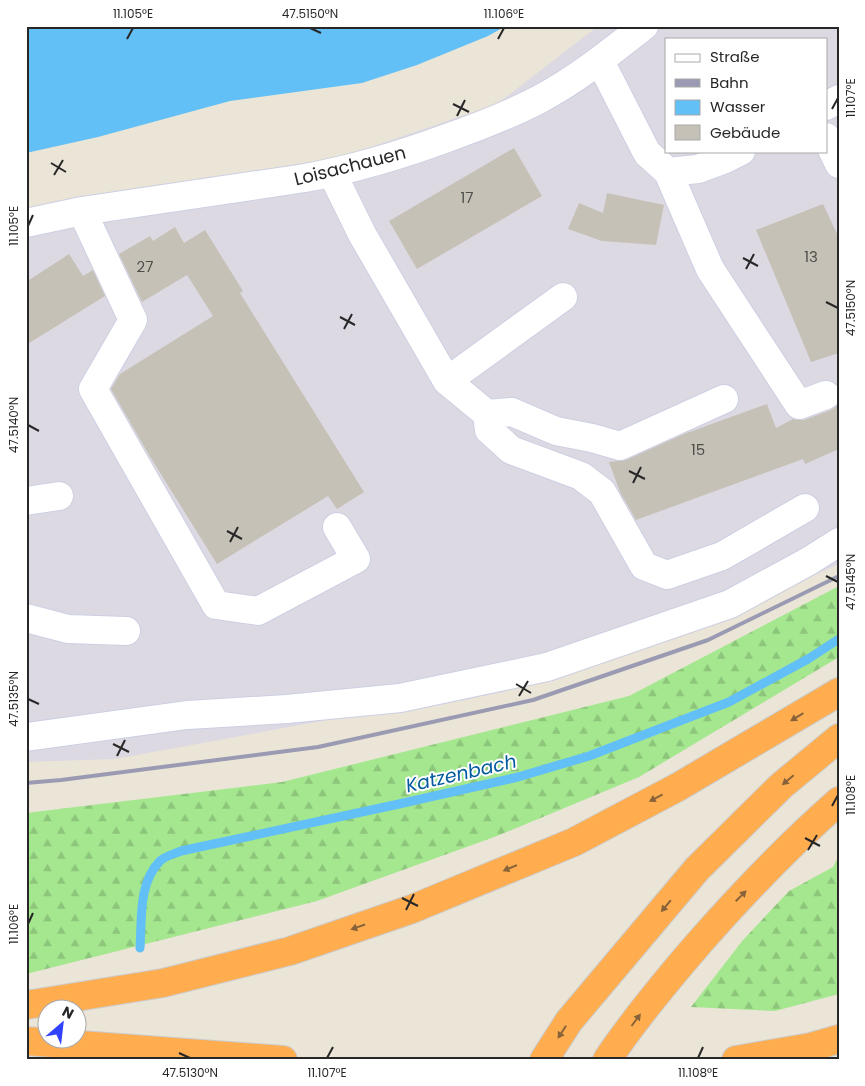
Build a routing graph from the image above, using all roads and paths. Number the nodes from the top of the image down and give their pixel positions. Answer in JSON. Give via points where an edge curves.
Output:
{"nodes":[{"id":1,"x":644,"y":26,"type":"edge"},
{"id":2,"x":600,"y":61,"type":"junction"},
{"id":3,"x":839,"y":98,"type":"edge"},
{"id":4,"x":828,"y":105,"type":"edge"},
{"id":5,"x":828,"y":141,"type":"edge"},
{"id":6,"x":739,"y":152,"type":"edge"},
{"id":7,"x":839,"y":164,"type":"edge"},
{"id":8,"x":668,"y":172,"type":"junction"},
{"id":9,"x":332,"y":174,"type":"junction"},
{"id":10,"x":82,"y":211,"type":"junction"},
{"id":11,"x":26,"y":223,"type":"edge"},
{"id":12,"x":563,"y":297,"type":"dead end"},
{"id":13,"x":447,"y":381,"type":"junction"},
{"id":14,"x":826,"y":395,"type":"dead end"},
{"id":15,"x":724,"y":399,"type":"dead end"},
{"id":16,"x":487,"y":414,"type":"junction"},
{"id":17,"x":59,"y":496,"type":"dead end"},
{"id":18,"x":26,"y":501,"type":"edge"},
{"id":19,"x":805,"y":508,"type":"dead end"},
{"id":20,"x":337,"y":527,"type":"dead end"},
{"id":21,"x":839,"y":542,"type":"edge"},
{"id":22,"x":26,"y":618,"type":"edge"},
{"id":23,"x":126,"y":631,"type":"dead end"},
{"id":24,"x":839,"y":692,"type":"edge"},
{"id":25,"x":26,"y":737,"type":"edge"},
{"id":26,"x":839,"y":738,"type":"edge"},
{"id":27,"x":839,"y":801,"type":"edge"},
{"id":28,"x":26,"y":1005,"type":"edge"},
{"id":29,"x":839,"y":1039,"type":"edge"},
{"id":30,"x":26,"y":1041,"type":"edge"},
{"id":31,"x":744,"y":1059,"type":"edge"},
{"id":32,"x":283,"y":1060,"type":"edge"},
{"id":33,"x":544,"y":1060,"type":"edge"},
{"id":34,"x":607,"y":1060,"type":"edge"},
{"id":35,"x":736,"y":1060,"type":"edge"}],
"edges":[{"from":1,"to":2,"type":"street","name":"Loisachauen"},
{"from":2,"to":8,"type":"street","via":[[647,153]]},
{"from":2,"to":9,"type":"street","name":"Loisachauen","via":[[539,100],[484,125],[393,158]]},
{"from":3,"to":4,"type":"street"},
{"from":5,"to":7,"type":"street"},
{"from":6,"to":8,"type":"street","via":[[698,169]]},
{"from":8,"to":14,"type":"street","via":[[710,269],[799,405]]},
{"from":9,"to":10,"type":"street","name":"Loisachauen"},
{"from":9,"to":13,"type":"street","via":[[362,234]]},
{"from":10,"to":11,"type":"street","name":"Loisachauen"},
{"from":10,"to":20,"type":"street","via":[[133,320],[93,388],[216,605],[258,611],[356,559]]},
{"from":12,"to":13,"type":"street"},
{"from":13,"to":16,"type":"street"},
{"from":15,"to":16,"type":"street","via":[[620,446],[556,431],[512,412]]},
{"from":16,"to":19,"type":"street","via":[[489,430],[511,450],[581,476],[602,492],[644,566],[667,575],[722,556]]},
{"from":17,"to":18,"type":"street"},
{"from":21,"to":25,"type":"street","via":[[730,604],[547,667],[400,698],[187,715]]},
{"from":22,"to":23,"type":"street","via":[[68,629]]},
{"from":24,"to":28,"type":"highway","one_way":true,"via":[[678,787],[574,842],[412,909],[290,951],[172,981]]},
{"from":26,"to":33,"type":"highway","one_way":true,"via":[[781,786],[697,869],[569,1022]]},
{"from":34,"to":27,"type":"highway","one_way":true,"via":[[661,987],[734,903]]},
{"from":29,"to":31,"type":"highway"},
{"from":30,"to":32,"type":"highway"},
{"from":31,"to":35,"type":"highway"}]}
